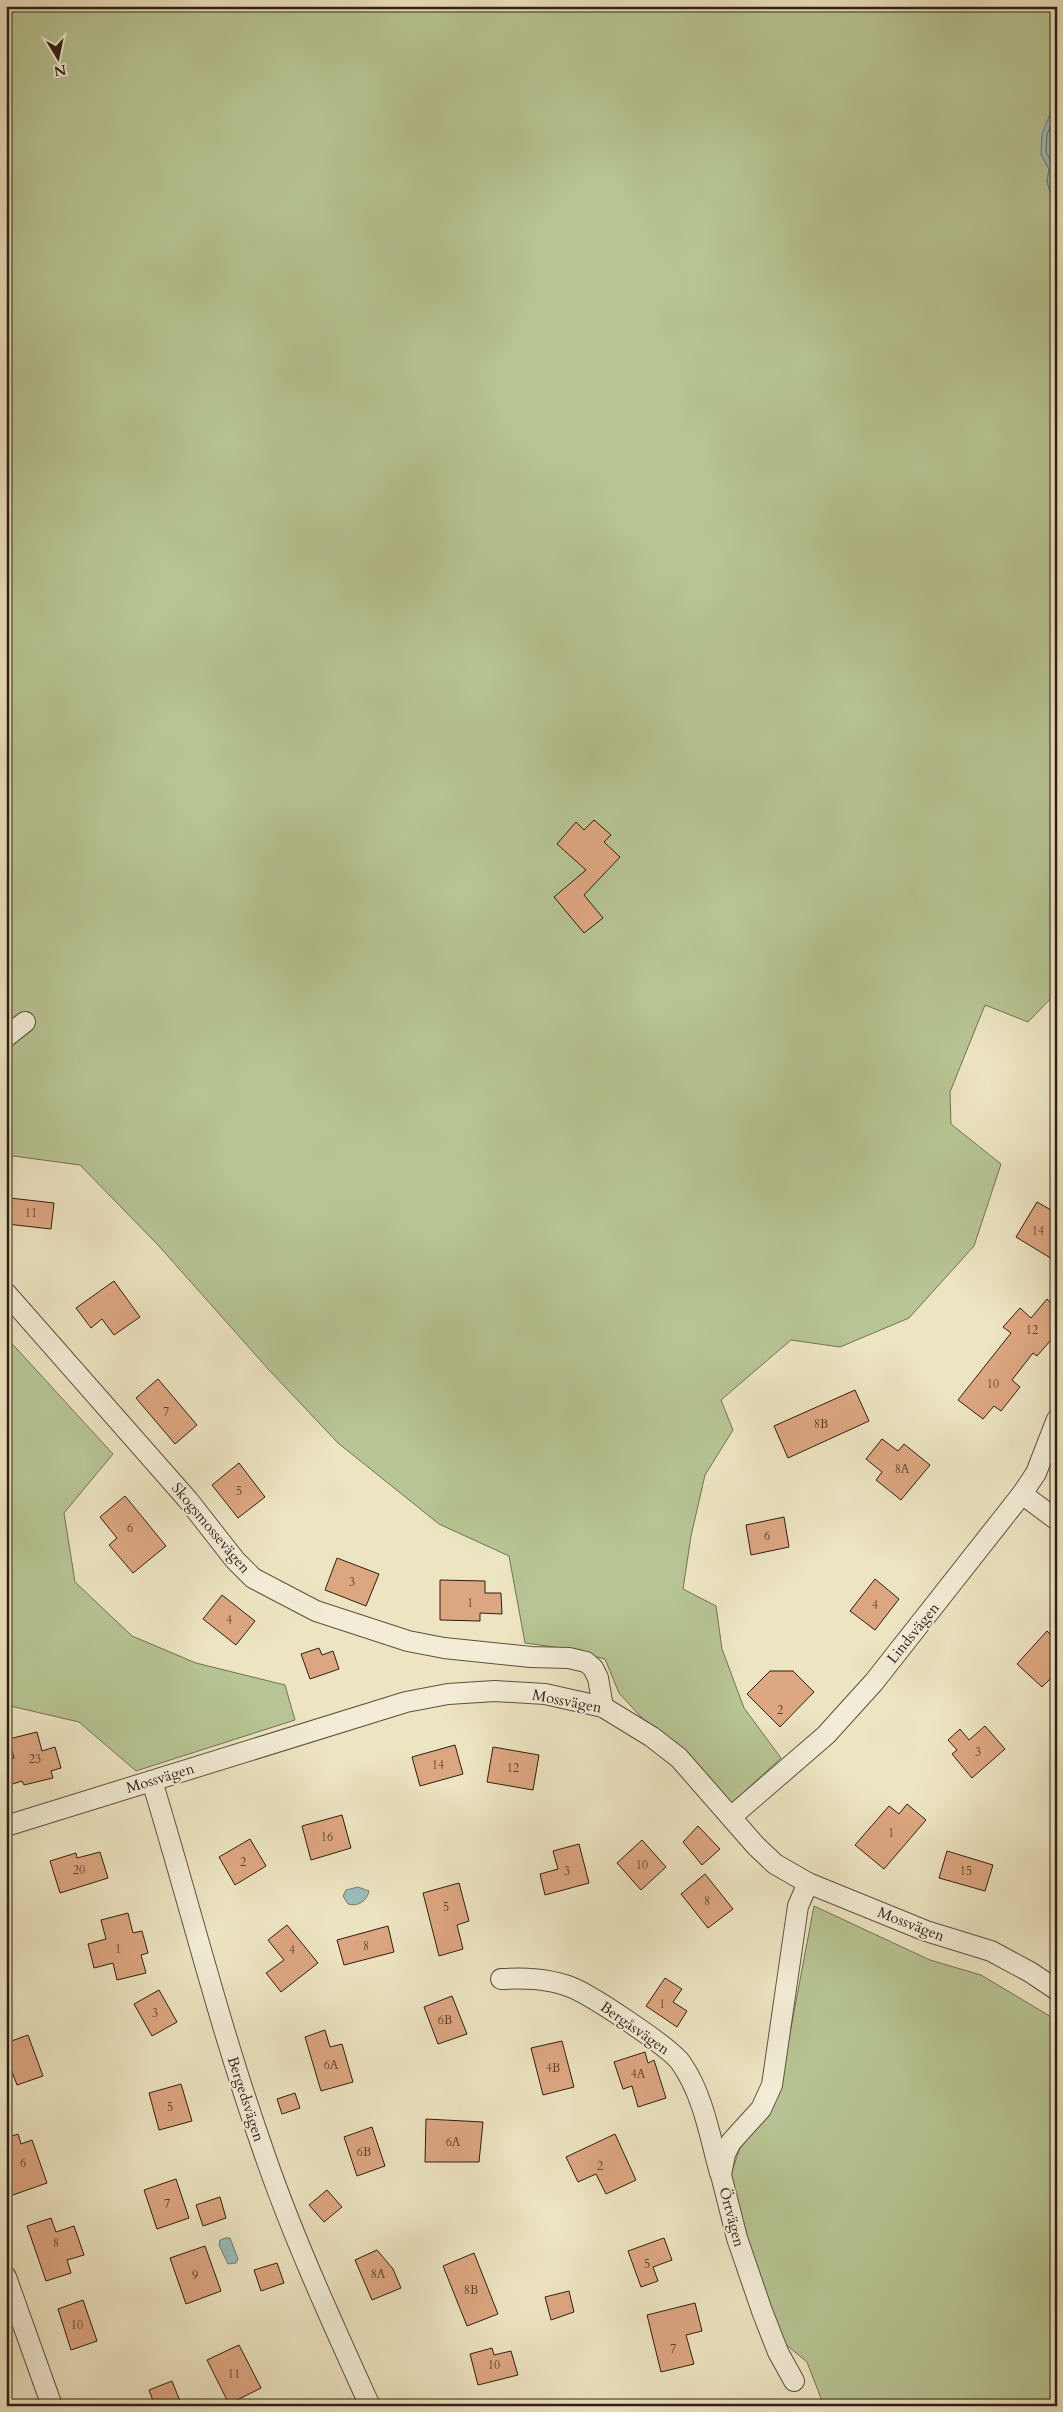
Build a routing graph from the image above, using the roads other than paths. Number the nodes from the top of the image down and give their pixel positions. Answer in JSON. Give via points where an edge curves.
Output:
{"nodes":[{"id":1,"x":25,"y":1022,"type":"dead end"},
{"id":2,"x":6,"y":1037,"type":"edge"},
{"id":3,"x":6,"y":1293,"type":"edge"},
{"id":4,"x":1057,"y":1420,"type":"edge"},
{"id":5,"x":1022,"y":1494,"type":"junction"},
{"id":6,"x":1057,"y":1520,"type":"edge"},
{"id":7,"x":603,"y":1707,"type":"junction"},
{"id":8,"x":152,"y":1781,"type":"junction"},
{"id":9,"x":731,"y":1817,"type":"junction"},
{"id":10,"x":6,"y":1826,"type":"edge"},
{"id":11,"x":808,"y":1883,"type":"junction"},
{"id":12,"x":500,"y":1979,"type":"dead end"},
{"id":13,"x":1057,"y":1990,"type":"edge"},
{"id":14,"x":721,"y":2175,"type":"junction"},
{"id":15,"x":6,"y":2277,"type":"edge"},
{"id":16,"x":794,"y":2381,"type":"dead end"},
{"id":17,"x":52,"y":2406,"type":"edge"},
{"id":18,"x":370,"y":2406,"type":"edge"}],
"edges":[{"from":1,"to":2,"type":"street"},
{"from":3,"to":7,"type":"street","name":"Skogsmossevägen","via":[[253,1578],[316,1611],[408,1641],[444,1648],[586,1662],[598,1678]]},
{"from":4,"to":5,"type":"street","name":"Lindsvägen","via":[[1036,1473]]},
{"from":5,"to":6,"type":"street"},
{"from":5,"to":9,"type":"street","name":"Lindsvägen","via":[[874,1682],[826,1735]]},
{"from":7,"to":8,"type":"street","name":"Mossvägen","via":[[545,1694],[495,1691],[448,1694],[406,1702]]},
{"from":7,"to":9,"type":"street","name":"Mossvägen","via":[[679,1758]]},
{"from":8,"to":10,"type":"street","name":"Mossvägen"},
{"from":8,"to":18,"type":"street","name":"Bergedsvägen","via":[[224,2032],[261,2145],[301,2248]]},
{"from":9,"to":11,"type":"street","name":"Mossvägen","via":[[775,1864]]},
{"from":11,"to":13,"type":"street","name":"Mossvägen","via":[[926,1931],[991,1952]]},
{"from":11,"to":14,"type":"street","name":"Örtvägen","via":[[798,1906],[772,2085],[760,2109],[730,2142]]},
{"from":12,"to":14,"type":"street","name":"Bergåsvägen","via":[[544,1979],[570,1986],[658,2041],[680,2061],[693,2082]]},
{"from":14,"to":16,"type":"street","name":"Örtvägen","via":[[737,2238],[762,2311]]},
{"from":15,"to":17,"type":"street"}]}
